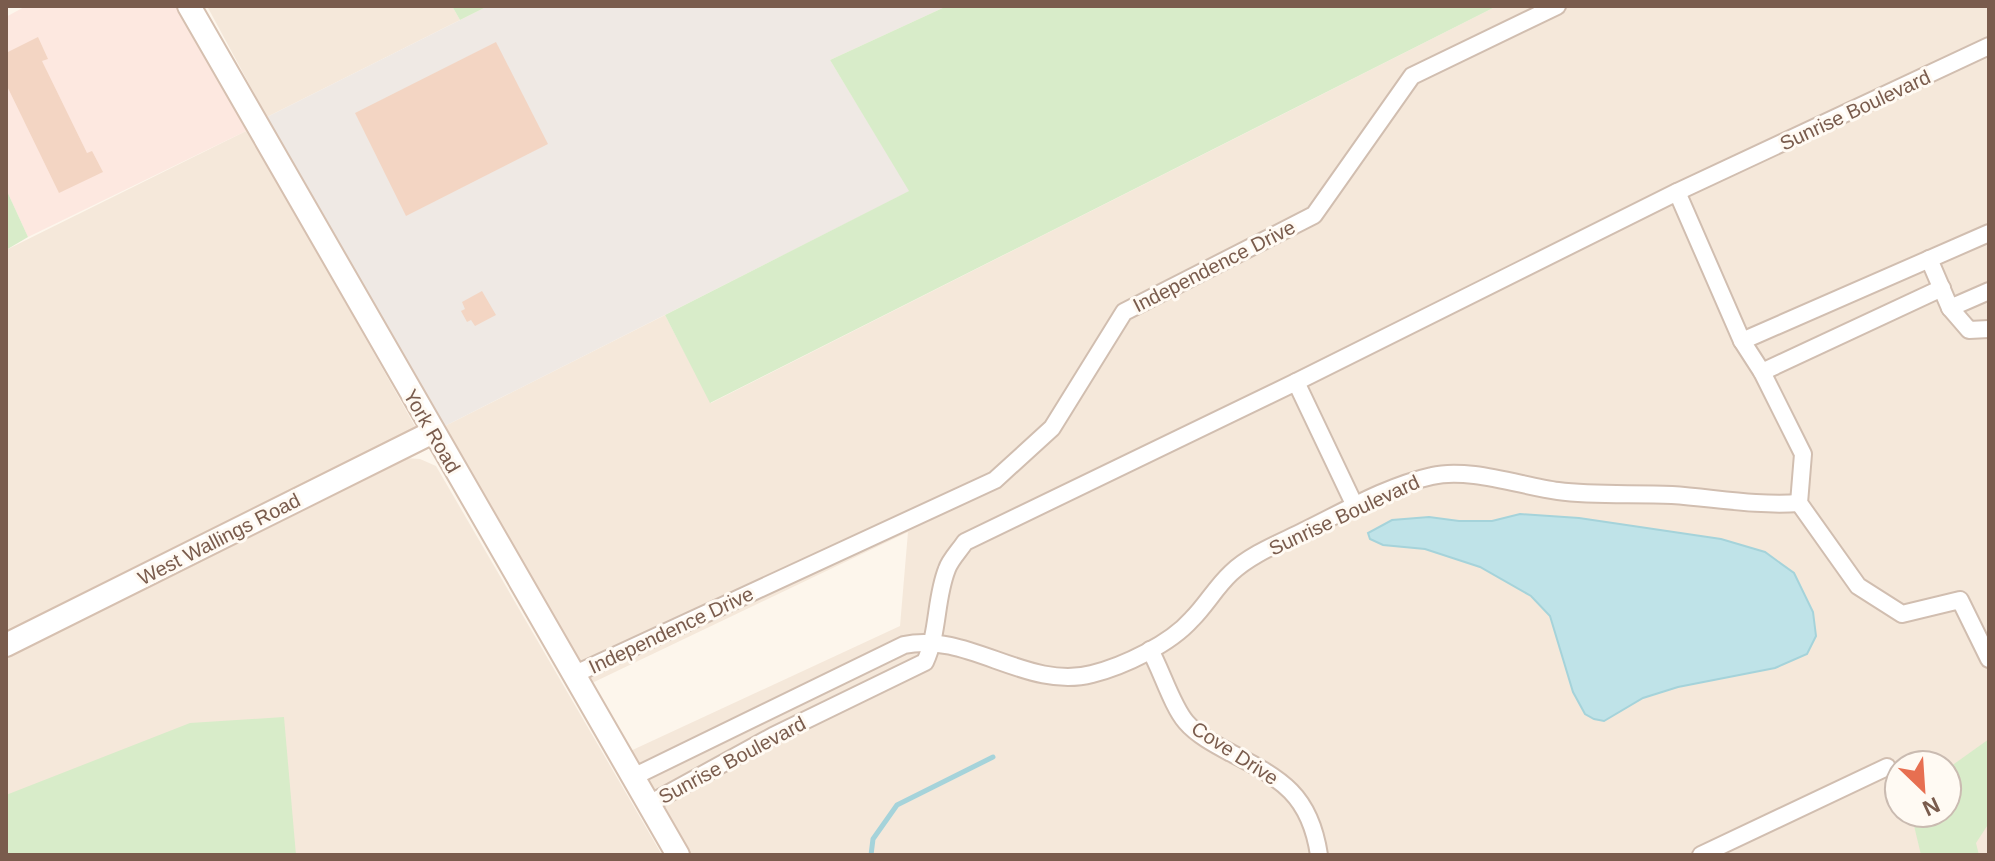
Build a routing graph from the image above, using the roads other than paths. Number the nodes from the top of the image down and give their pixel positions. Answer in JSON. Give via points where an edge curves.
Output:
{"nodes":[{"id":1,"x":189,"y":6,"type":"edge"},
{"id":2,"x":1557,"y":6,"type":"edge"},
{"id":3,"x":1989,"y":46,"type":"edge"},
{"id":4,"x":1677,"y":192,"type":"junction"},
{"id":5,"x":1989,"y":233,"type":"edge"},
{"id":6,"x":1929,"y":259,"type":"junction"},
{"id":7,"x":1942,"y":288,"type":"junction"},
{"id":8,"x":1989,"y":291,"type":"edge"},
{"id":9,"x":1950,"y":308,"type":"junction"},
{"id":10,"x":1989,"y":329,"type":"edge"},
{"id":11,"x":1742,"y":341,"type":"junction"},
{"id":12,"x":1762,"y":372,"type":"junction"},
{"id":13,"x":1296,"y":382,"type":"junction"},
{"id":14,"x":433,"y":432,"type":"junction"},
{"id":15,"x":1799,"y":503,"type":"junction"},
{"id":16,"x":1355,"y":506,"type":"junction"},
{"id":17,"x":934,"y":642,"type":"junction"},
{"id":18,"x":6,"y":645,"type":"edge"},
{"id":19,"x":1150,"y":650,"type":"junction"},
{"id":20,"x":1989,"y":659,"type":"edge"},
{"id":21,"x":573,"y":675,"type":"junction"},
{"id":22,"x":1883,"y":769,"type":"edge"},
{"id":23,"x":633,"y":777,"type":"junction"},
{"id":24,"x":649,"y":804,"type":"junction"},
{"id":25,"x":678,"y":855,"type":"edge"},
{"id":26,"x":1319,"y":855,"type":"edge"},
{"id":27,"x":1701,"y":855,"type":"edge"}],
"edges":[{"from":1,"to":14,"type":"street","name":"York Road"},
{"from":2,"to":21,"type":"street","name":"Independence Drive","via":[[1412,76],[1314,215],[1124,312],[1052,428],[995,480]]},
{"from":3,"to":4,"type":"street","name":"Sunrise Boulevard"},
{"from":4,"to":11,"type":"street"},
{"from":4,"to":13,"type":"street","name":"Sunrise Boulevard"},
{"from":5,"to":6,"type":"street"},
{"from":6,"to":7,"type":"street"},
{"from":6,"to":11,"type":"street"},
{"from":7,"to":9,"type":"street"},
{"from":7,"to":12,"type":"street"},
{"from":8,"to":9,"type":"street"},
{"from":9,"to":10,"type":"street","via":[[1969,330]]},
{"from":11,"to":12,"type":"street"},
{"from":12,"to":15,"type":"street","via":[[1803,454]]},
{"from":13,"to":16,"type":"street"},
{"from":13,"to":17,"type":"street","name":"Sunrise Boulevard","via":[[965,542],[947,567]]},
{"from":14,"to":18,"type":"street","name":"West Wallings Road"},
{"from":14,"to":21,"type":"street","name":"York Road"},
{"from":15,"to":16,"type":"street","name":"Sunrise Boulevard","via":[[1559,491],[1435,475]]},
{"from":15,"to":20,"type":"street","via":[[1858,586],[1902,614],[1960,600]]},
{"from":16,"to":19,"type":"street","name":"Sunrise Boulevard","via":[[1232,572],[1192,620]]},
{"from":17,"to":19,"type":"street","name":"Sunrise Boulevard","via":[[1069,678],[1093,674]]},
{"from":17,"to":23,"type":"street","name":"Sunrise Boulevard","via":[[904,645]]},
{"from":17,"to":24,"type":"street","name":"Sunrise Boulevard","via":[[925,662]]},
{"from":19,"to":26,"type":"street","name":"Cove Drive","via":[[1185,721],[1222,749],[1262,769],[1300,800],[1313,824]]},
{"from":21,"to":23,"type":"street","name":"York Road"},
{"from":22,"to":27,"type":"street"},
{"from":23,"to":24,"type":"street","name":"York Road"},
{"from":24,"to":25,"type":"street","name":"York Road"}]}
